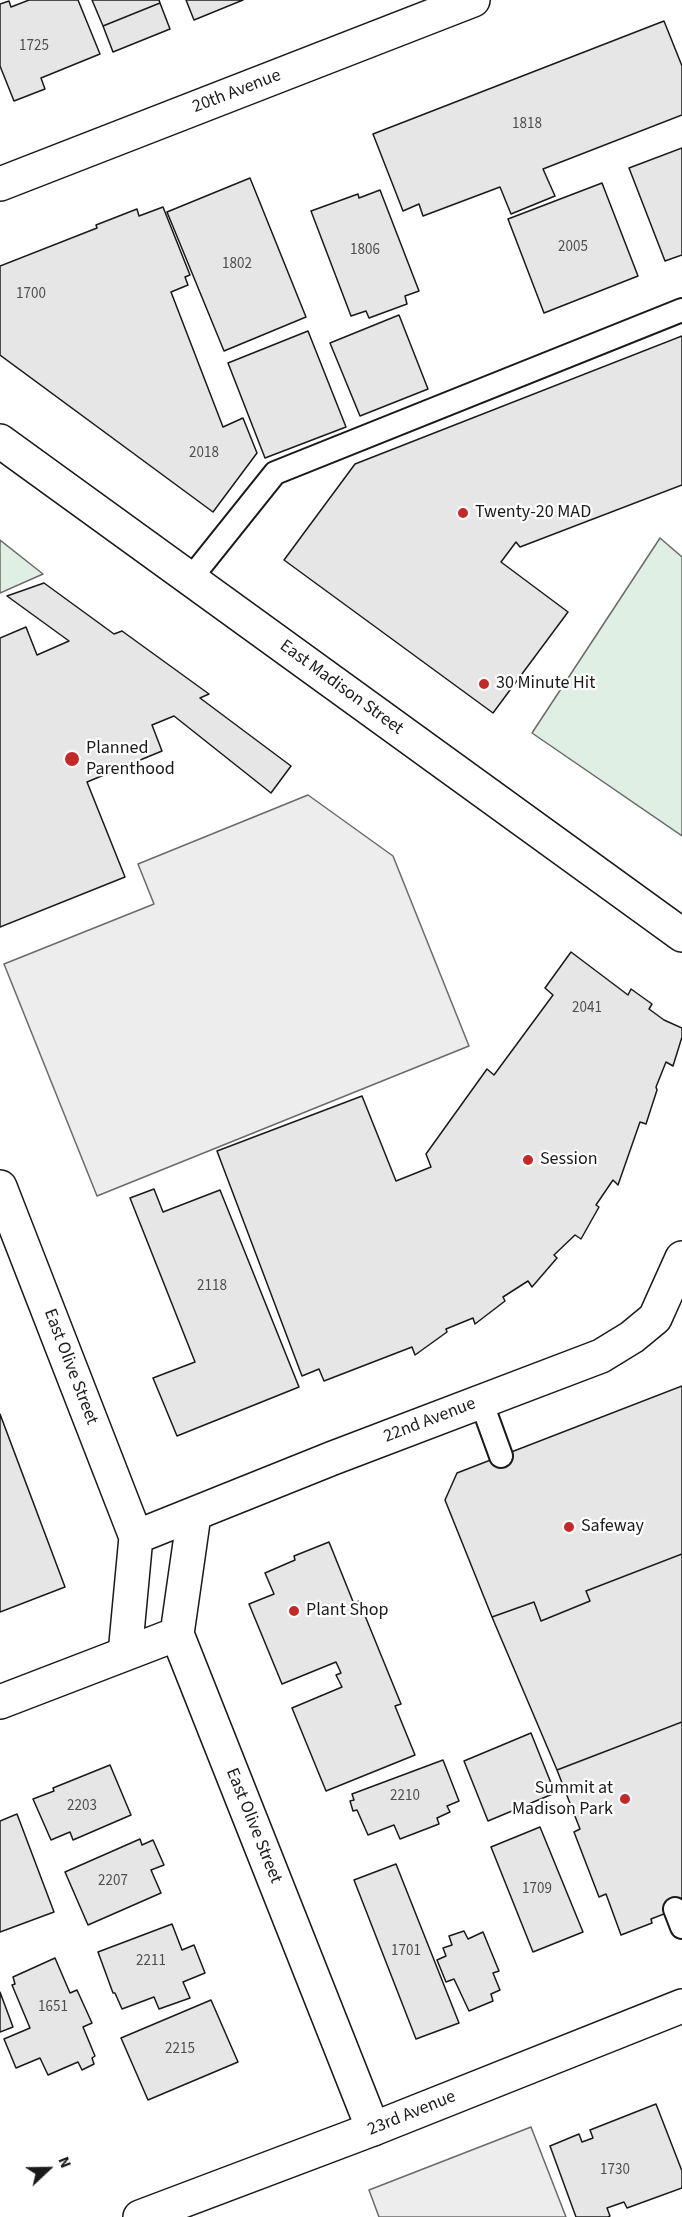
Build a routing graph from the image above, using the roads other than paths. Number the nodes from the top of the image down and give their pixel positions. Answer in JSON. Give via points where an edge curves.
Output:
{"nodes":[{"id":1,"x":473,"y":0,"type":"edge"},
{"id":2,"x":0,"y":184,"type":"edge"},
{"id":3,"x":682,"y":310,"type":"edge"},
{"id":4,"x":0,"y":441,"type":"edge"},
{"id":5,"x":191,"y":578,"type":"junction"},
{"id":6,"x":682,"y":935,"type":"edge"},
{"id":7,"x":0,"y":1187,"type":"edge"},
{"id":8,"x":682,"y":1258,"type":"edge"},
{"id":9,"x":481,"y":1401,"type":"junction"},
{"id":10,"x":501,"y":1456,"type":"dead end"},
{"id":11,"x":194,"y":1515,"type":"junction"},
{"id":12,"x":136,"y":1537,"type":"junction"},
{"id":13,"x":177,"y":1634,"type":"junction"},
{"id":14,"x":125,"y":1654,"type":"junction"},
{"id":15,"x":0,"y":1702,"type":"edge"},
{"id":16,"x":682,"y":2006,"type":"edge"},
{"id":17,"x":373,"y":2129,"type":"junction"},
{"id":18,"x":140,"y":2217,"type":"edge"}],
"edges":[{"from":1,"to":2,"type":"street","name":"20th Avenue"},
{"from":3,"to":5,"type":"lane","via":[[275,473]]},
{"from":4,"to":5,"type":"street","name":"East Madison Street"},
{"from":5,"to":6,"type":"street","name":"East Madison Street"},
{"from":7,"to":12,"type":"street","name":"East Olive Street"},
{"from":8,"to":9,"type":"street","name":"22nd Avenue","via":[[655,1318],[632,1337],[601,1356]]},
{"from":9,"to":10,"type":"lane"},
{"from":9,"to":11,"type":"street","name":"22nd Avenue"},
{"from":11,"to":12,"type":"street","name":"22nd Avenue"},
{"from":11,"to":13,"type":"street","name":"East Olive Street"},
{"from":12,"to":14,"type":"street","name":"East Olive Street"},
{"from":13,"to":14,"type":"street"},
{"from":13,"to":17,"type":"street","name":"East Olive Street"},
{"from":14,"to":15,"type":"street"},
{"from":16,"to":17,"type":"street","name":"23rd Avenue"},
{"from":17,"to":18,"type":"street","name":"23rd Avenue"}]}
